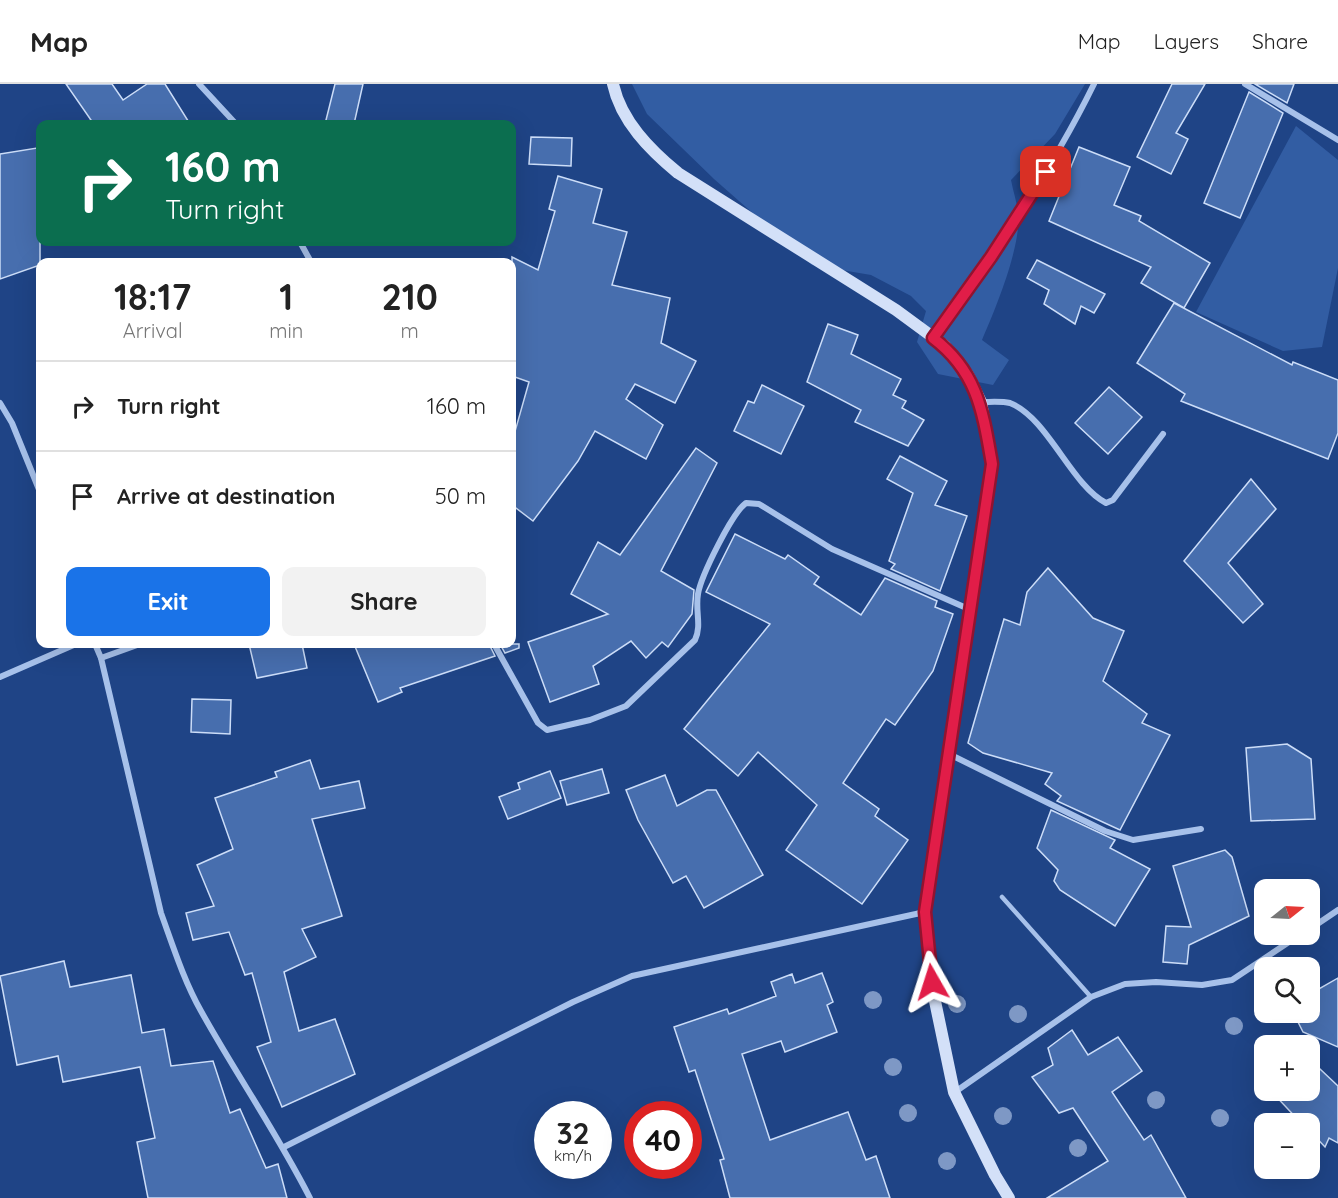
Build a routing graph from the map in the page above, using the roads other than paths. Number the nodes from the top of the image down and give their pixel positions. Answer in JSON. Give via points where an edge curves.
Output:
{"nodes":[{"id":1,"x":199,"y":84,"type":"edge"},
{"id":2,"x":613,"y":84,"type":"edge"},
{"id":3,"x":1094,"y":84,"type":"edge"},
{"id":4,"x":1245,"y":84,"type":"edge"},
{"id":5,"x":232,"y":120,"type":"edge"},
{"id":6,"x":1338,"y":140,"type":"edge"},
{"id":7,"x":933,"y":338,"type":"junction"},
{"id":8,"x":981,"y":402,"type":"junction"},
{"id":9,"x":0,"y":403,"type":"edge"},
{"id":10,"x":1163,"y":434,"type":"dead end"},
{"id":11,"x":36,"y":482,"type":"edge"},
{"id":12,"x":971,"y":610,"type":"junction"},
{"id":13,"x":67,"y":648,"type":"edge"},
{"id":14,"x":97,"y":648,"type":"edge"},
{"id":15,"x":129,"y":648,"type":"edge"},
{"id":16,"x":496,"y":648,"type":"edge"},
{"id":17,"x":102,"y":658,"type":"junction"},
{"id":18,"x":0,"y":677,"type":"edge"},
{"id":19,"x":950,"y":754,"type":"junction"},
{"id":20,"x":1201,"y":829,"type":"dead end"},
{"id":21,"x":1002,"y":897,"type":"dead end"},
{"id":22,"x":1338,"y":910,"type":"edge"},
{"id":23,"x":925,"y":912,"type":"junction"},
{"id":24,"x":1320,"y":922,"type":"edge"},
{"id":25,"x":1284,"y":945,"type":"edge"},
{"id":26,"x":1090,"y":997,"type":"junction"},
{"id":27,"x":954,"y":1092,"type":"junction"},
{"id":28,"x":284,"y":1147,"type":"junction"},
{"id":29,"x":310,"y":1198,"type":"edge"},
{"id":30,"x":1010,"y":1198,"type":"edge"}],
"edges":[{"from":1,"to":5,"type":"street"},
{"from":2,"to":7,"type":"street","via":[[631,124],[655,153],[678,172],[896,310]]},
{"from":3,"to":7,"type":"street","via":[[1035,189]]},
{"from":4,"to":6,"type":"street"},
{"from":7,"to":8,"type":"street","via":[[945,346],[968,375]]},
{"from":8,"to":10,"type":"street","via":[[1009,403],[1030,417],[1106,503],[1113,500]]},
{"from":8,"to":12,"type":"street","via":[[992,464]]},
{"from":9,"to":11,"type":"street"},
{"from":12,"to":16,"type":"street","via":[[832,549],[752,502],[741,507],[729,525],[699,592],[700,630],[695,640],[626,706],[547,730],[538,723]]},
{"from":12,"to":19,"type":"street"},
{"from":13,"to":18,"type":"street"},
{"from":14,"to":17,"type":"street"},
{"from":15,"to":17,"type":"street"},
{"from":17,"to":28,"type":"street","via":[[161,913],[171,941],[200,1010]]},
{"from":19,"to":20,"type":"street","via":[[1105,831],[1133,840]]},
{"from":19,"to":23,"type":"street"},
{"from":21,"to":26,"type":"lane"},
{"from":22,"to":24,"type":"street"},
{"from":23,"to":27,"type":"street","via":[[932,982]]},
{"from":23,"to":28,"type":"street","via":[[633,976],[573,1002]]},
{"from":25,"to":26,"type":"street","via":[[1232,980],[1202,985],[1125,984]]},
{"from":26,"to":27,"type":"street"},
{"from":27,"to":30,"type":"street","via":[[994,1175]]},
{"from":28,"to":29,"type":"street"}]}
